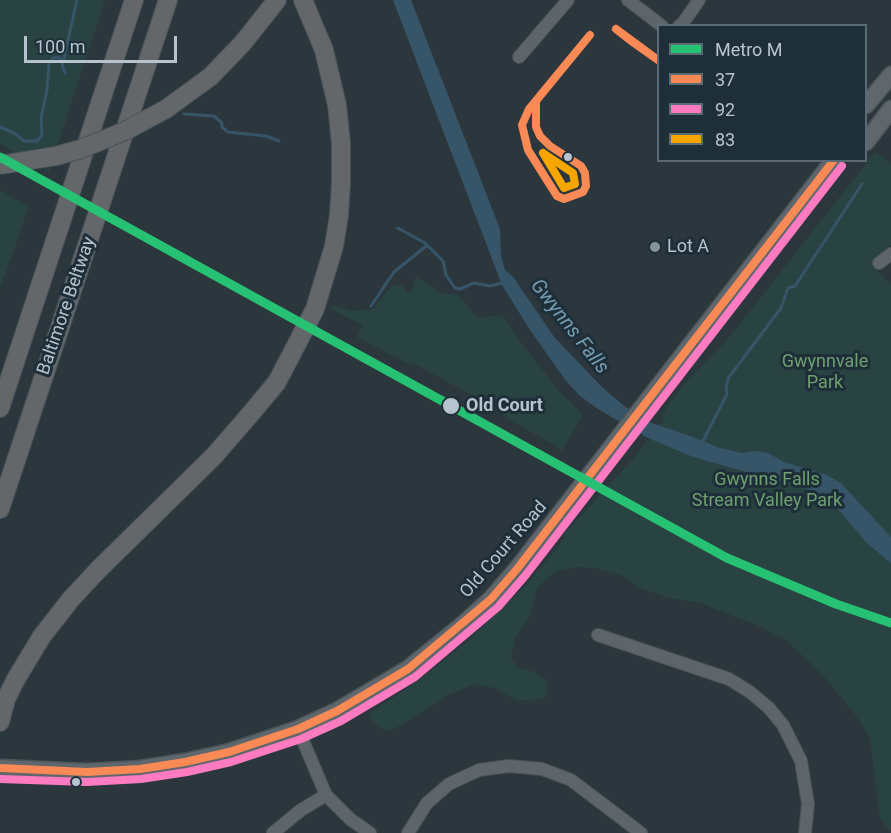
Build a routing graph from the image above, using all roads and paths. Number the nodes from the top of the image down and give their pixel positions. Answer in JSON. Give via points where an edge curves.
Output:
{"nodes":[{"id":1,"x":134,"y":0,"type":"edge"},
{"id":2,"x":168,"y":0,"type":"edge"},
{"id":3,"x":278,"y":0,"type":"edge"},
{"id":4,"x":568,"y":0,"type":"edge"},
{"id":5,"x":628,"y":0,"type":"edge"},
{"id":6,"x":699,"y":0,"type":"edge"},
{"id":7,"x":304,"y":2,"type":"edge"},
{"id":8,"x":659,"y":24,"type":"edge"},
{"id":9,"x":682,"y":24,"type":"edge"},
{"id":10,"x":519,"y":57,"type":"dead end"},
{"id":11,"x":891,"y":75,"type":"edge"},
{"id":12,"x":867,"y":104,"type":"edge"},
{"id":13,"x":891,"y":109,"type":"edge"},
{"id":14,"x":867,"y":141,"type":"edge"},
{"id":15,"x":832,"y":162,"type":"edge"},
{"id":16,"x":0,"y":165,"type":"edge"},
{"id":17,"x":891,"y":254,"type":"edge"},
{"id":18,"x":879,"y":263,"type":"dead end"},
{"id":19,"x":0,"y":408,"type":"edge"},
{"id":20,"x":0,"y":509,"type":"edge"},
{"id":21,"x":598,"y":635,"type":"dead end"},
{"id":22,"x":0,"y":722,"type":"edge"},
{"id":23,"x":298,"y":729,"type":"junction"},
{"id":24,"x":5,"y":768,"type":"edge"},
{"id":25,"x":326,"y":795,"type":"junction"},
{"id":26,"x":273,"y":833,"type":"edge"},
{"id":27,"x":370,"y":833,"type":"edge"},
{"id":28,"x":408,"y":833,"type":"edge"},
{"id":29,"x":641,"y":833,"type":"edge"},
{"id":30,"x":805,"y":833,"type":"edge"}],
"edges":[{"from":1,"to":19,"type":"highway","name":"Baltimore Beltway"},
{"from":2,"to":20,"type":"highway","name":"Baltimore Beltway"},
{"from":3,"to":16,"type":"highway","bridge":true,"via":[[210,77],[166,109],[81,149]]},
{"from":4,"to":10,"type":"street"},
{"from":5,"to":8,"type":"street"},
{"from":6,"to":9,"type":"street"},
{"from":7,"to":22,"type":"highway","via":[[324,50],[337,105],[341,183],[334,246],[324,283],[301,338],[277,382],[214,456],[71,599],[23,666],[6,699]]},
{"from":11,"to":12,"type":"main road"},
{"from":13,"to":14,"type":"main road"},
{"from":15,"to":23,"type":"main road","name":"Old Court Road","via":[[508,580],[460,627],[408,669],[338,711]]},
{"from":17,"to":18,"type":"street"},
{"from":21,"to":30,"type":"street","via":[[729,679],[769,708],[783,724],[801,761],[808,804]]},
{"from":23,"to":24,"type":"main road","name":"Old Court Road","via":[[229,752],[140,769],[87,772]]},
{"from":23,"to":25,"type":"street"},
{"from":25,"to":26,"type":"street"},
{"from":25,"to":27,"type":"street"},
{"from":28,"to":29,"type":"street","via":[[427,803],[449,784],[479,770],[509,766],[542,769],[571,780]]}]}
